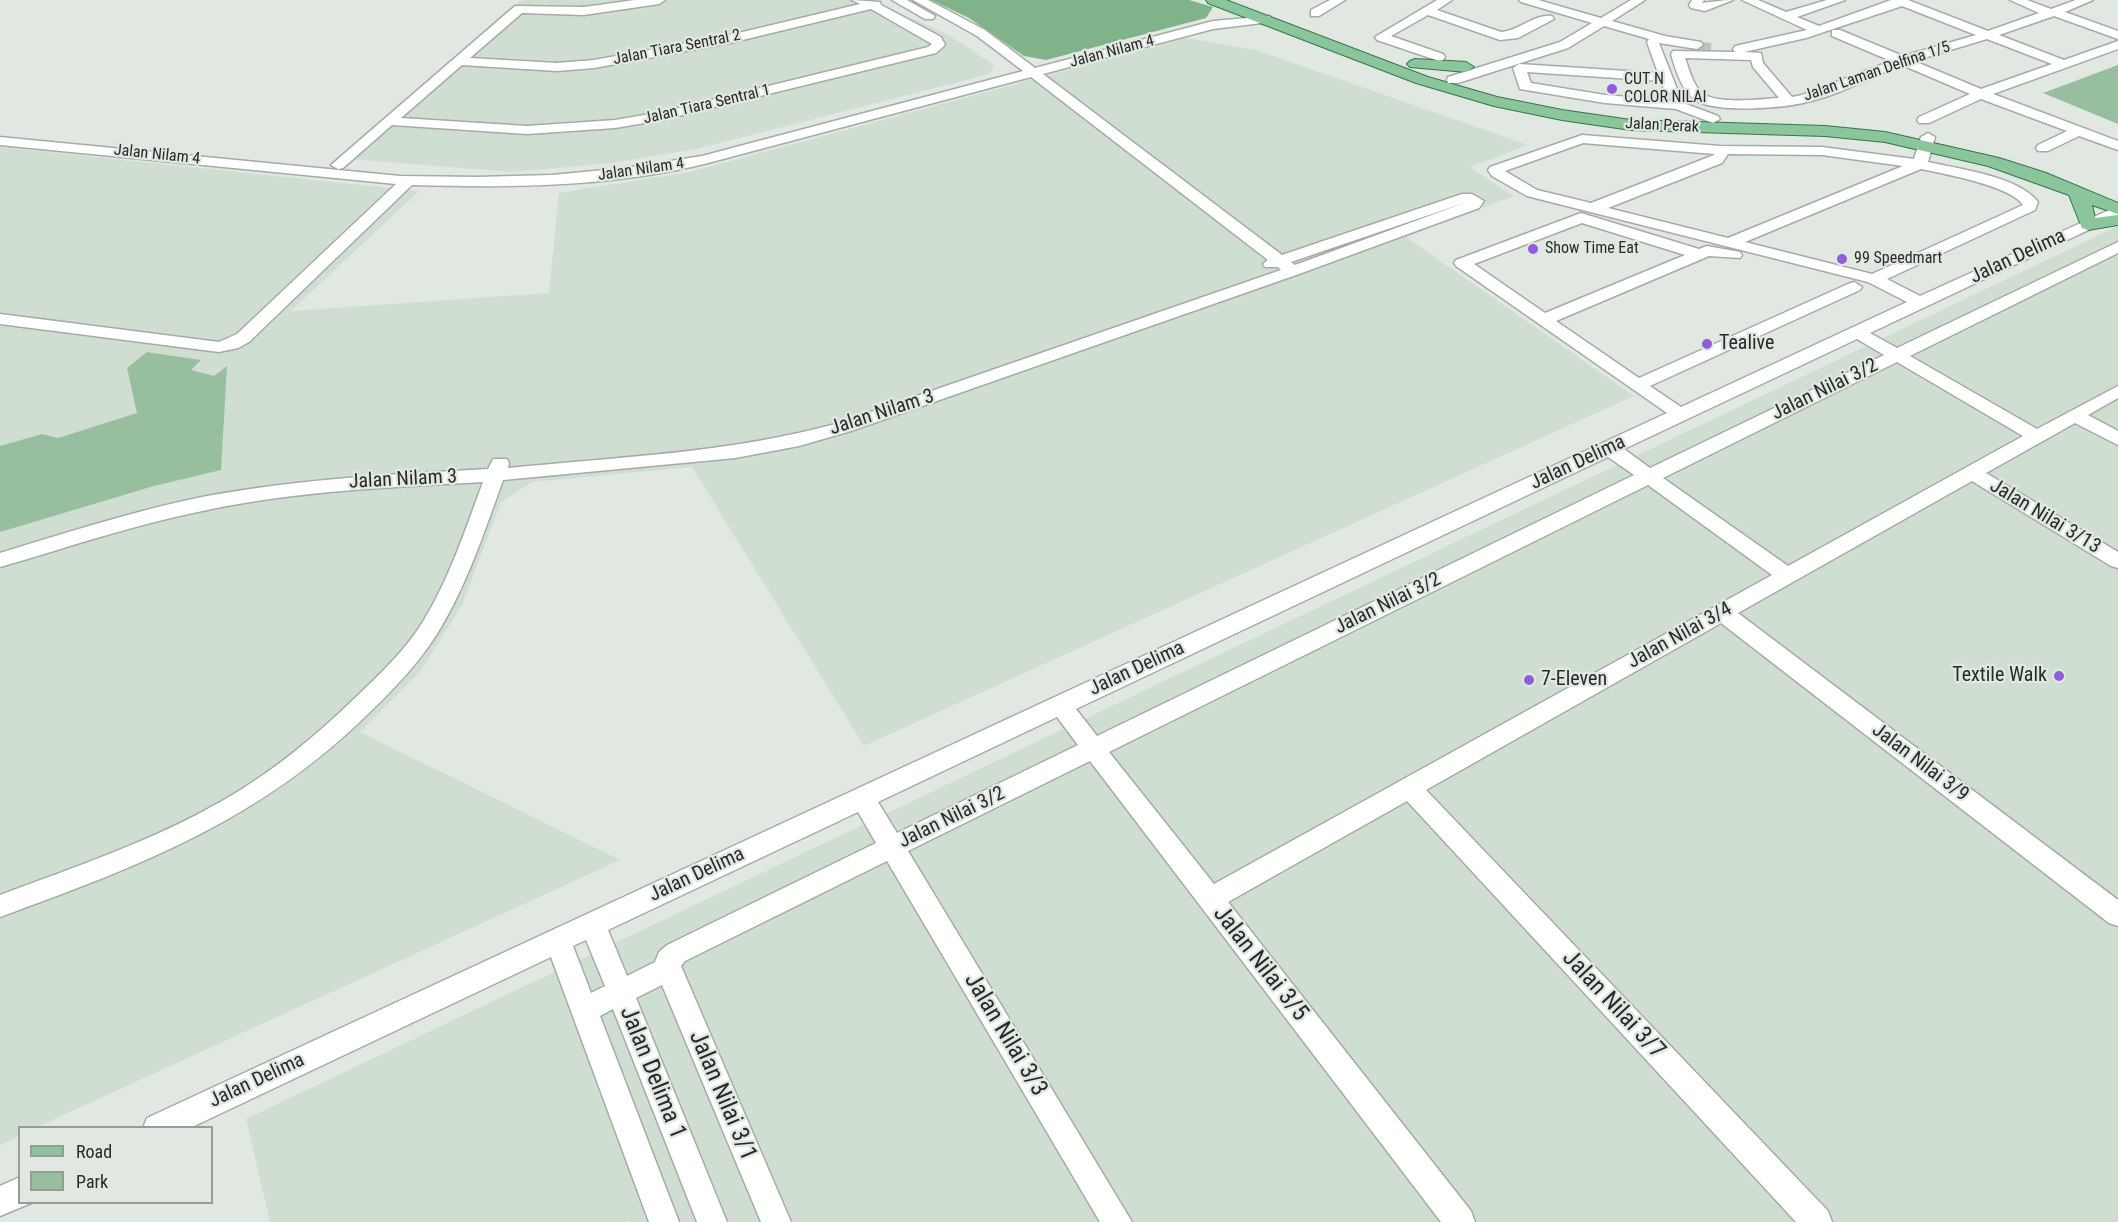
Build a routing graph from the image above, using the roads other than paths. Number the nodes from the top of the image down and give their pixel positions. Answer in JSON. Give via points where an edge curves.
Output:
{"nodes":[{"id":1,"x":659,"y":0,"type":"edge"},
{"id":2,"x":858,"y":0,"type":"edge"},
{"id":3,"x":891,"y":0,"type":"edge"},
{"id":4,"x":898,"y":0,"type":"edge"},
{"id":5,"x":919,"y":0,"type":"edge"},
{"id":6,"x":1246,"y":0,"type":"edge"},
{"id":7,"x":1339,"y":0,"type":"edge"},
{"id":8,"x":1446,"y":0,"type":"edge"},
{"id":9,"x":1525,"y":0,"type":"edge"},
{"id":10,"x":1618,"y":0,"type":"edge"},
{"id":11,"x":1639,"y":0,"type":"edge"},
{"id":12,"x":1698,"y":0,"type":"edge"},
{"id":13,"x":1727,"y":0,"type":"edge"},
{"id":14,"x":1748,"y":0,"type":"edge"},
{"id":15,"x":1839,"y":0,"type":"edge"},
{"id":16,"x":1889,"y":0,"type":"edge"},
{"id":17,"x":2016,"y":0,"type":"edge"},
{"id":18,"x":2087,"y":0,"type":"edge"},
{"id":19,"x":1219,"y":2,"type":"edge"},
{"id":20,"x":1902,"y":4,"type":"edge"},
{"id":21,"x":873,"y":5,"type":"junction"},
{"id":22,"x":1427,"y":11,"type":"junction"},
{"id":23,"x":2053,"y":12,"type":"junction"},
{"id":24,"x":1315,"y":13,"type":"dead end"},
{"id":25,"x":1786,"y":16,"type":"junction"},
{"id":26,"x":1266,"y":19,"type":"junction"},
{"id":27,"x":1548,"y":19,"type":"dead end"},
{"id":28,"x":1594,"y":21,"type":"junction"},
{"id":29,"x":1813,"y":28,"type":"junction"},
{"id":30,"x":1836,"y":33,"type":"junction"},
{"id":31,"x":1988,"y":35,"type":"junction"},
{"id":32,"x":2118,"y":35,"type":"edge"},
{"id":33,"x":1655,"y":40,"type":"junction"},
{"id":34,"x":2118,"y":45,"type":"edge"},
{"id":35,"x":1349,"y":51,"type":"junction"},
{"id":36,"x":1757,"y":56,"type":"junction"},
{"id":37,"x":1439,"y":57,"type":"dead end"},
{"id":38,"x":459,"y":61,"type":"junction"},
{"id":39,"x":1901,"y":61,"type":"junction"},
{"id":40,"x":1415,"y":64,"type":"junction"},
{"id":41,"x":2062,"y":64,"type":"junction"},
{"id":42,"x":1473,"y":69,"type":"junction"},
{"id":43,"x":1543,"y":69,"type":"junction"},
{"id":44,"x":1025,"y":73,"type":"junction"},
{"id":45,"x":1446,"y":78,"type":"junction"},
{"id":46,"x":1666,"y":80,"type":"junction"},
{"id":47,"x":1553,"y":91,"type":"junction"},
{"id":48,"x":1981,"y":94,"type":"junction"},
{"id":49,"x":1489,"y":95,"type":"junction"},
{"id":50,"x":1789,"y":102,"type":"junction"},
{"id":51,"x":1678,"y":105,"type":"junction"},
{"id":52,"x":1562,"y":115,"type":"junction"},
{"id":53,"x":1663,"y":118,"type":"junction"},
{"id":54,"x":1713,"y":119,"type":"junction"},
{"id":55,"x":389,"y":121,"type":"junction"},
{"id":56,"x":1615,"y":123,"type":"junction"},
{"id":57,"x":2079,"y":131,"type":"junction"},
{"id":58,"x":0,"y":132,"type":"edge"},
{"id":59,"x":1926,"y":134,"type":"junction"},
{"id":60,"x":1582,"y":139,"type":"junction"},
{"id":61,"x":0,"y":141,"type":"edge"},
{"id":62,"x":1598,"y":141,"type":"junction"},
{"id":63,"x":2118,"y":146,"type":"edge"},
{"id":64,"x":2043,"y":148,"type":"dead end"},
{"id":65,"x":1720,"y":150,"type":"junction"},
{"id":66,"x":1920,"y":164,"type":"junction"},
{"id":67,"x":338,"y":165,"type":"junction"},
{"id":68,"x":409,"y":180,"type":"junction"},
{"id":69,"x":2076,"y":192,"type":"junction"},
{"id":70,"x":2118,"y":199,"type":"edge"},
{"id":71,"x":1593,"y":208,"type":"junction"},
{"id":72,"x":2118,"y":210,"type":"edge"},
{"id":73,"x":2118,"y":220,"type":"edge"},
{"id":74,"x":2088,"y":224,"type":"junction"},
{"id":75,"x":1731,"y":242,"type":"junction"},
{"id":76,"x":2118,"y":247,"type":"edge"},
{"id":77,"x":1699,"y":254,"type":"junction"},
{"id":78,"x":1280,"y":268,"type":"junction"},
{"id":79,"x":1874,"y":279,"type":"junction"},
{"id":80,"x":1854,"y":286,"type":"junction"},
{"id":81,"x":1912,"y":306,"type":"junction"},
{"id":82,"x":0,"y":319,"type":"edge"},
{"id":83,"x":1543,"y":320,"type":"junction"},
{"id":84,"x":1857,"y":332,"type":"junction"},
{"id":85,"x":1896,"y":355,"type":"junction"},
{"id":86,"x":1637,"y":385,"type":"junction"},
{"id":87,"x":2118,"y":391,"type":"edge"},
{"id":88,"x":1681,"y":415,"type":"junction"},
{"id":89,"x":2074,"y":415,"type":"junction"},
{"id":90,"x":2036,"y":436,"type":"junction"},
{"id":91,"x":2118,"y":439,"type":"edge"},
{"id":92,"x":1609,"y":448,"type":"junction"},
{"id":93,"x":498,"y":469,"type":"junction"},
{"id":94,"x":1972,"y":473,"type":"junction"},
{"id":95,"x":1649,"y":476,"type":"junction"},
{"id":96,"x":0,"y":550,"type":"edge"},
{"id":97,"x":0,"y":560,"type":"edge"},
{"id":98,"x":2118,"y":561,"type":"edge"},
{"id":99,"x":1787,"y":576,"type":"junction"},
{"id":100,"x":1722,"y":612,"type":"junction"},
{"id":101,"x":1060,"y":705,"type":"junction"},
{"id":102,"x":1094,"y":748,"type":"junction"},
{"id":103,"x":1409,"y":788,"type":"junction"},
{"id":104,"x":862,"y":797,"type":"junction"},
{"id":105,"x":892,"y":847,"type":"junction"},
{"id":106,"x":1210,"y":899,"type":"junction"},
{"id":107,"x":0,"y":906,"type":"edge"},
{"id":108,"x":2118,"y":915,"type":"edge"},
{"id":109,"x":593,"y":924,"type":"junction"},
{"id":110,"x":558,"y":940,"type":"junction"},
{"id":111,"x":668,"y":969,"type":"junction"},
{"id":112,"x":620,"y":992,"type":"junction"},
{"id":113,"x":584,"y":1010,"type":"junction"},
{"id":114,"x":161,"y":1126,"type":"edge"},
{"id":115,"x":18,"y":1193,"type":"edge"},
{"id":116,"x":0,"y":1201,"type":"edge"},
{"id":117,"x":664,"y":1222,"type":"edge"},
{"id":118,"x":712,"y":1222,"type":"edge"},
{"id":119,"x":776,"y":1222,"type":"edge"},
{"id":120,"x":1117,"y":1222,"type":"edge"},
{"id":121,"x":1460,"y":1222,"type":"edge"},
{"id":122,"x":1817,"y":1222,"type":"edge"}],
"edges":[{"from":1,"to":38,"type":"street","via":[[584,11],[519,9]]},
{"from":2,"to":21,"type":"street"},
{"from":3,"to":21,"type":"street","name":"Jalan Tiara Sentral 2"},
{"from":4,"to":44,"type":"street","via":[[951,27]]},
{"from":5,"to":44,"type":"street","via":[[981,33]]},
{"from":6,"to":40,"type":"main road"},
{"from":7,"to":24,"type":"street"},
{"from":8,"to":22,"type":"street"},
{"from":9,"to":28,"type":"street"},
{"from":10,"to":28,"type":"street"},
{"from":11,"to":28,"type":"street"},
{"from":12,"to":13,"type":"street","via":[[1695,4],[1702,7]]},
{"from":14,"to":25,"type":"street"},
{"from":15,"to":25,"type":"street"},
{"from":16,"to":29,"type":"street"},
{"from":17,"to":23,"type":"street"},
{"from":18,"to":23,"type":"street","name":"Jalan Laman Delfina 1/5"},
{"from":19,"to":26,"type":"main road","name":"Jalan Perak"},
{"from":19,"to":44,"type":"street","name":"Jalan Nilam 4","via":[[1220,16],[1212,20]]},
{"from":20,"to":29,"type":"street"},
{"from":20,"to":30,"type":"street"},
{"from":20,"to":31,"type":"street"},
{"from":21,"to":38,"type":"street","name":"Jalan Tiara Sentral 2","via":[[729,40],[593,64],[557,67]]},
{"from":21,"to":55,"type":"street","name":"Jalan Tiara Sentral 1","via":[[938,40],[938,47],[766,92],[615,124],[527,130]]},
{"from":22,"to":27,"type":"street","via":[[1500,36],[1514,35]]},
{"from":22,"to":37,"type":"street","via":[[1381,37]]},
{"from":23,"to":31,"type":"street","name":"Jalan Laman Delfina 1/5"},
{"from":23,"to":32,"type":"street"},
{"from":25,"to":29,"type":"street"},
{"from":26,"to":35,"type":"main road","name":"Jalan Perak"},
{"from":26,"to":44,"type":"street","name":"Jalan Nilam 4","via":[[1213,25]]},
{"from":28,"to":33,"type":"street"},
{"from":28,"to":42,"type":"street","via":[[1552,49]]},
{"from":29,"to":33,"type":"street","via":[[1754,47],[1704,48]]},
{"from":30,"to":36,"type":"street"},
{"from":30,"to":39,"type":"street"},
{"from":31,"to":39,"type":"street","name":"Jalan Laman Delfina 1/5"},
{"from":31,"to":41,"type":"street"},
{"from":33,"to":46,"type":"street"},
{"from":34,"to":41,"type":"street"},
{"from":35,"to":45,"type":"main road","via":[[1417,74]]},
{"from":35,"to":49,"type":"main road","name":"Jalan Perak","via":[[1422,80]]},
{"from":36,"to":50,"type":"street","via":[[1757,64]]},
{"from":36,"to":50,"type":"street","name":"Jalan Laman Delfina 1/5","via":[[1677,56],[1698,96],[1710,102]]},
{"from":38,"to":55,"type":"street"},
{"from":39,"to":48,"type":"street"},
{"from":39,"to":50,"type":"street","name":"Jalan Laman Delfina 1/5"},
{"from":40,"to":42,"type":"main road"},
{"from":40,"to":45,"type":"main road"},
{"from":41,"to":48,"type":"street"},
{"from":42,"to":45,"type":"street"},
{"from":42,"to":49,"type":"main road"},
{"from":43,"to":46,"type":"street"},
{"from":43,"to":47,"type":"street"},
{"from":43,"to":47,"type":"street","via":[[1519,68],[1525,86]]},
{"from":44,"to":67,"type":"street","name":"Jalan Nilam 4","via":[[707,152],[625,166],[516,176],[415,174]]},
{"from":44,"to":68,"type":"street","name":"Jalan Nilam 4","via":[[703,160],[643,171],[573,180]]},
{"from":44,"to":78,"type":"street"},
{"from":45,"to":49,"type":"main road","via":[[1449,85]]},
{"from":46,"to":51,"type":"street"},
{"from":47,"to":51,"type":"street"},
{"from":48,"to":57,"type":"street"},
{"from":48,"to":59,"type":"street"},
{"from":49,"to":52,"type":"main road","name":"Jalan Perak"},
{"from":49,"to":53,"type":"main road","name":"Jalan Perak"},
{"from":51,"to":53,"type":"street","via":[[1676,111]]},
{"from":51,"to":54,"type":"street"},
{"from":52,"to":56,"type":"main road","name":"Jalan Perak"},
{"from":52,"to":60,"type":"street","via":[[1582,124]]},
{"from":53,"to":54,"type":"main road","name":"Jalan Perak"},
{"from":54,"to":59,"type":"main road","name":"Jalan Perak","via":[[1852,124]]},
{"from":55,"to":67,"type":"street"},
{"from":56,"to":59,"type":"main road","name":"Jalan Perak"},
{"from":56,"to":62,"type":"street","via":[[1600,127]]},
{"from":57,"to":63,"type":"street"},
{"from":57,"to":64,"type":"street"},
{"from":58,"to":67,"type":"street","name":"Jalan Nilam 4"},
{"from":59,"to":66,"type":"street"},
{"from":59,"to":69,"type":"main road","name":"Jalan Perak"},
{"from":59,"to":70,"type":"main road","name":"Jalan Perak","via":[[2046,170]]},
{"from":60,"to":62,"type":"street"},
{"from":60,"to":71,"type":"street","via":[[1495,171],[1532,193]]},
{"from":61,"to":68,"type":"street","name":"Jalan Nilam 4"},
{"from":62,"to":65,"type":"street"},
{"from":65,"to":66,"type":"street","via":[[1822,151]]},
{"from":65,"to":71,"type":"street","via":[[1717,160]]},
{"from":66,"to":75,"type":"street"},
{"from":66,"to":79,"type":"street","via":[[1987,180],[2020,193],[2031,202],[2030,207]]},
{"from":68,"to":82,"type":"street","via":[[243,338],[232,344],[219,347]]},
{"from":69,"to":72,"type":"main road","name":"Jalan Perak"},
{"from":69,"to":74,"type":"main road","via":[[2084,203]]},
{"from":71,"to":75,"type":"street"},
{"from":72,"to":74,"type":"street","name":"Jalan Delima"},
{"from":73,"to":74,"type":"main road"},
{"from":74,"to":81,"type":"street","name":"Jalan Delima"},
{"from":75,"to":79,"type":"street"},
{"from":76,"to":85,"type":"street","name":"Jalan Nilai 3/2"},
{"from":77,"to":80,"type":"street","via":[[1716,250]]},
{"from":77,"to":83,"type":"street"},
{"from":77,"to":83,"type":"street","via":[[1581,218],[1462,263]]},
{"from":78,"to":78,"type":"street","via":[[1467,197],[1477,201],[1474,205]]},
{"from":78,"to":93,"type":"street","name":"Jalan Nilam 3","via":[[845,427],[799,440],[735,452]]},
{"from":79,"to":81,"type":"street"},
{"from":80,"to":81,"type":"street"},
{"from":80,"to":86,"type":"street"},
{"from":81,"to":84,"type":"street","name":"Jalan Delima"},
{"from":83,"to":86,"type":"street"},
{"from":84,"to":85,"type":"street"},
{"from":84,"to":88,"type":"street","name":"Jalan Delima"},
{"from":85,"to":90,"type":"street"},
{"from":85,"to":95,"type":"street","name":"Jalan Nilai 3/2"},
{"from":86,"to":88,"type":"street"},
{"from":87,"to":89,"type":"street","name":"Jalan Nilai 3/4"},
{"from":88,"to":92,"type":"street","name":"Jalan Delima"},
{"from":89,"to":90,"type":"street","name":"Jalan Nilai 3/4"},
{"from":89,"to":91,"type":"street"},
{"from":90,"to":94,"type":"street","name":"Jalan Nilai 3/4"},
{"from":92,"to":95,"type":"street"},
{"from":92,"to":101,"type":"street","name":"Jalan Delima"},
{"from":93,"to":96,"type":"street","name":"Jalan Nilam 3","via":[[330,471],[266,479],[151,505]]},
{"from":93,"to":97,"type":"street","name":"Jalan Nilam 3","via":[[347,483],[207,502]]},
{"from":93,"to":107,"type":"street","via":[[453,586],[430,628],[388,681],[343,725],[230,808],[163,841]]},
{"from":94,"to":98,"type":"street","name":"Jalan Nilai 3/13"},
{"from":94,"to":99,"type":"street","name":"Jalan Nilai 3/4"},
{"from":95,"to":99,"type":"street"},
{"from":95,"to":102,"type":"street","name":"Jalan Nilai 3/2"},
{"from":99,"to":100,"type":"street","name":"Jalan Nilai 3/4"},
{"from":100,"to":103,"type":"street","name":"Jalan Nilai 3/4"},
{"from":100,"to":108,"type":"street","name":"Jalan Nilai 3/9"},
{"from":101,"to":102,"type":"street","name":"Jalan Nilai 3/5"},
{"from":101,"to":104,"type":"street","name":"Jalan Delima"},
{"from":102,"to":105,"type":"street","name":"Jalan Nilai 3/2"},
{"from":102,"to":106,"type":"street","name":"Jalan Nilai 3/5"},
{"from":103,"to":106,"type":"street","name":"Jalan Nilai 3/4"},
{"from":103,"to":122,"type":"street","name":"Jalan Nilai 3/7"},
{"from":104,"to":105,"type":"street","name":"Jalan Nilai 3/3"},
{"from":104,"to":109,"type":"street","name":"Jalan Delima"},
{"from":105,"to":111,"type":"street","name":"Jalan Nilai 3/2","via":[[676,953],[668,961]]},
{"from":105,"to":120,"type":"street","name":"Jalan Nilai 3/3"},
{"from":106,"to":121,"type":"street","name":"Jalan Nilai 3/5"},
{"from":109,"to":110,"type":"street","name":"Jalan Delima"},
{"from":109,"to":112,"type":"street","name":"Jalan Delima 1"},
{"from":110,"to":113,"type":"street","name":"Jalan Delima 1"},
{"from":110,"to":114,"type":"street","name":"Jalan Delima"},
{"from":111,"to":112,"type":"street"},
{"from":111,"to":119,"type":"street","name":"Jalan Nilai 3/1"},
{"from":112,"to":113,"type":"street"},
{"from":112,"to":118,"type":"street","name":"Jalan Delima 1"},
{"from":113,"to":117,"type":"street","name":"Jalan Delima 1"},
{"from":115,"to":116,"type":"street"}]}
